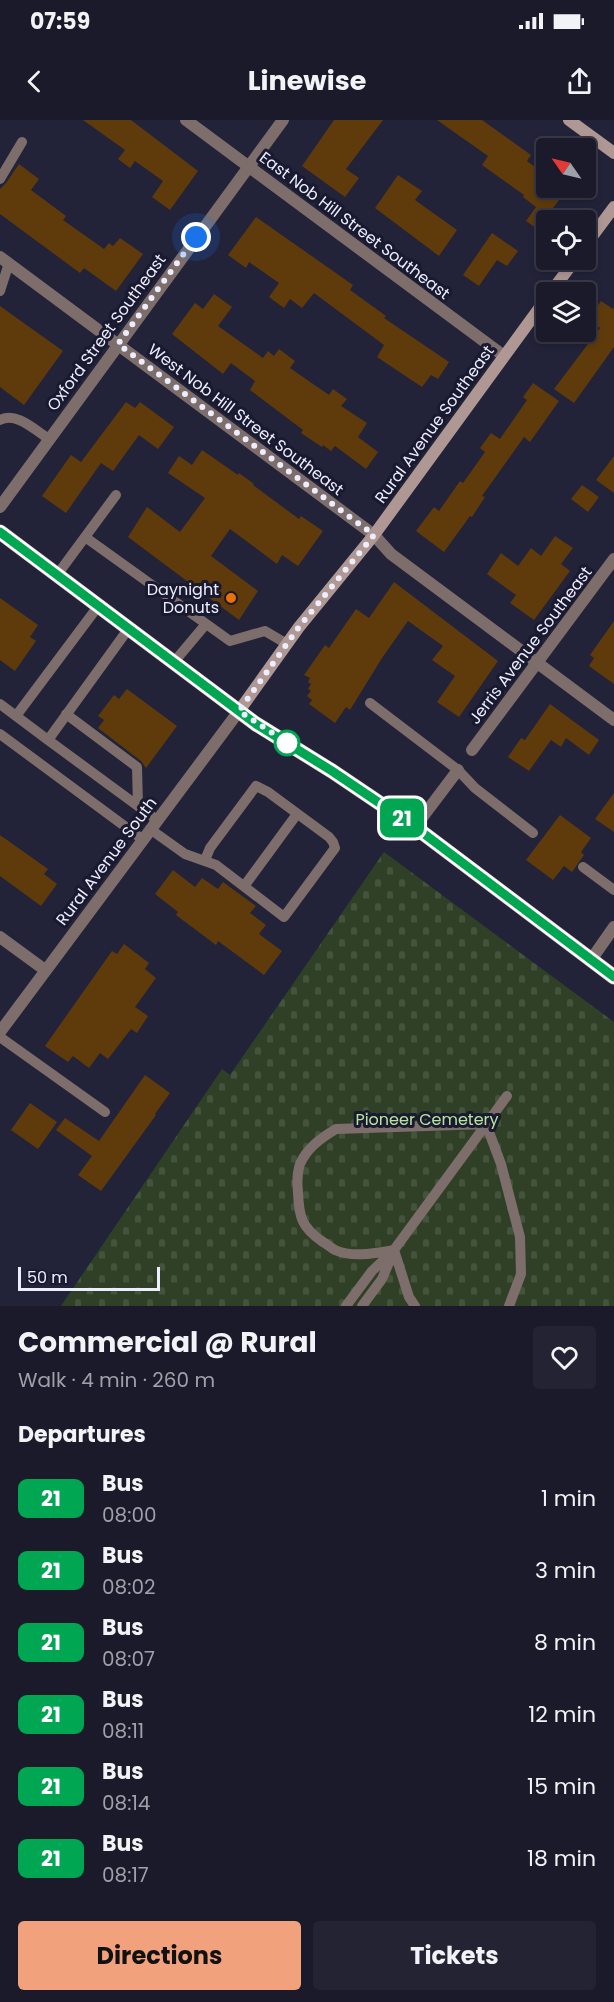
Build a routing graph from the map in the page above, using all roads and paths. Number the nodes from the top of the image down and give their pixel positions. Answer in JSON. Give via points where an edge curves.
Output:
{"nodes":[{"id":1,"x":186,"y":120,"type":"edge"},
{"id":2,"x":283,"y":120,"type":"edge"},
{"id":3,"x":569,"y":120,"type":"edge"},
{"id":4,"x":22,"y":142,"type":"dead end"},
{"id":5,"x":614,"y":153,"type":"edge"},
{"id":6,"x":248,"y":166,"type":"junction"},
{"id":7,"x":0,"y":179,"type":"edge"},
{"id":8,"x":614,"y":207,"type":"edge"},
{"id":9,"x":596,"y":231,"type":"edge"},
{"id":10,"x":4,"y":260,"type":"edge"},
{"id":11,"x":0,"y":291,"type":"edge"},
{"id":12,"x":536,"y":313,"type":"edge"},
{"id":13,"x":118,"y":344,"type":"junction"},
{"id":14,"x":504,"y":356,"type":"junction"},
{"id":15,"x":0,"y":420,"type":"edge"},
{"id":16,"x":49,"y":440,"type":"junction"},
{"id":17,"x":116,"y":495,"type":"dead end"},
{"id":18,"x":0,"y":507,"type":"edge"},
{"id":19,"x":0,"y":532,"type":"edge"},
{"id":20,"x":374,"y":535,"type":"junction"},
{"id":21,"x":85,"y":537,"type":"junction"},
{"id":22,"x":614,"y":559,"type":"edge"},
{"id":23,"x":57,"y":575,"type":"junction"},
{"id":24,"x":99,"y":606,"type":"junction"},
{"id":25,"x":206,"y":624,"type":"junction"},
{"id":26,"x":129,"y":628,"type":"junction"},
{"id":27,"x":287,"y":644,"type":"junction"},
{"id":28,"x":174,"y":662,"type":"junction"},
{"id":29,"x":538,"y":662,"type":"junction"},
{"id":30,"x":370,"y":703,"type":"dead end"},
{"id":31,"x":0,"y":704,"type":"edge"},
{"id":32,"x":239,"y":711,"type":"junction"},
{"id":33,"x":66,"y":714,"type":"junction"},
{"id":34,"x":16,"y":716,"type":"junction"},
{"id":35,"x":614,"y":720,"type":"edge"},
{"id":36,"x":0,"y":734,"type":"edge"},
{"id":37,"x":48,"y":740,"type":"junction"},
{"id":38,"x":472,"y":750,"type":"dead end"},
{"id":39,"x":458,"y":770,"type":"junction"},
{"id":40,"x":138,"y":806,"type":"junction"},
{"id":41,"x":297,"y":814,"type":"junction"},
{"id":42,"x":153,"y":824,"type":"junction"},
{"id":43,"x":415,"y":827,"type":"junction"},
{"id":44,"x":533,"y":833,"type":"dead end"},
{"id":45,"x":142,"y":839,"type":"junction"},
{"id":46,"x":205,"y":860,"type":"junction"},
{"id":47,"x":583,"y":867,"type":"dead end"},
{"id":48,"x":245,"y":885,"type":"junction"},
{"id":49,"x":614,"y":890,"type":"edge"},
{"id":50,"x":614,"y":927,"type":"edge"},
{"id":51,"x":0,"y":937,"type":"edge"},
{"id":52,"x":591,"y":960,"type":"junction"},
{"id":53,"x":45,"y":970,"type":"junction"},
{"id":54,"x":614,"y":977,"type":"edge"},
{"id":55,"x":0,"y":1032,"type":"edge"},
{"id":56,"x":0,"y":1037,"type":"edge"},
{"id":57,"x":507,"y":1096,"type":"dead end"},
{"id":58,"x":105,"y":1112,"type":"dead end"},
{"id":59,"x":486,"y":1124,"type":"junction"},
{"id":60,"x":394,"y":1250,"type":"junction"},
{"id":61,"x":346,"y":1306,"type":"edge"},
{"id":62,"x":362,"y":1306,"type":"edge"},
{"id":63,"x":416,"y":1306,"type":"edge"},
{"id":64,"x":509,"y":1306,"type":"edge"}],
"edges":[{"from":1,"to":6,"type":"street","name":"East Nob Hill Street Southeast"},
{"from":2,"to":6,"type":"street","name":"Oxford Street Southeast"},
{"from":3,"to":5,"type":"street"},
{"from":4,"to":7,"type":"lane"},
{"from":6,"to":13,"type":"street","name":"Oxford Street Southeast"},
{"from":6,"to":14,"type":"street","name":"East Nob Hill Street Southeast"},
{"from":8,"to":9,"type":"street"},
{"from":10,"to":11,"type":"lane"},
{"from":10,"to":13,"type":"street","name":"West Nob Hill Street Southeast"},
{"from":12,"to":14,"type":"street","name":"Rural Avenue Southeast"},
{"from":13,"to":16,"type":"street","name":"Oxford Street Southeast"},
{"from":13,"to":20,"type":"street","name":"West Nob Hill Street Southeast"},
{"from":14,"to":20,"type":"street","name":"Rural Avenue Southeast"},
{"from":15,"to":16,"type":"lane","via":[[11,417]]},
{"from":16,"to":18,"type":"street","name":"Oxford Street Southeast"},
{"from":17,"to":21,"type":"lane"},
{"from":19,"to":23,"type":"main road"},
{"from":20,"to":27,"type":"street","name":"Rural Avenue Southeast"},
{"from":20,"to":29,"type":"street","name":"West Nob Hill Street Southeast","via":[[391,554]]},
{"from":21,"to":23,"type":"lane"},
{"from":21,"to":25,"type":"lane"},
{"from":22,"to":29,"type":"street","name":"Jerris Avenue Southeast"},
{"from":23,"to":24,"type":"main road"},
{"from":24,"to":26,"type":"main road"},
{"from":24,"to":34,"type":"lane"},
{"from":25,"to":27,"type":"lane","via":[[230,641],[265,631]]},
{"from":25,"to":28,"type":"lane"},
{"from":26,"to":28,"type":"main road"},
{"from":26,"to":33,"type":"lane"},
{"from":27,"to":32,"type":"street","name":"Rural Avenue Southeast"},
{"from":28,"to":32,"type":"main road"},
{"from":29,"to":35,"type":"street","name":"West Nob Hill Street Southeast"},
{"from":29,"to":38,"type":"street","name":"Jerris Avenue Southeast"},
{"from":30,"to":39,"type":"lane"},
{"from":31,"to":34,"type":"lane"},
{"from":32,"to":42,"type":"street","name":"Rural Avenue South"},
{"from":32,"to":43,"type":"main road"},
{"from":33,"to":37,"type":"lane"},
{"from":33,"to":40,"type":"lane","via":[[137,767]]},
{"from":34,"to":37,"type":"lane"},
{"from":36,"to":45,"type":"lane"},
{"from":37,"to":40,"type":"lane"},
{"from":39,"to":43,"type":"street"},
{"from":39,"to":44,"type":"lane"},
{"from":40,"to":42,"type":"lane"},
{"from":41,"to":46,"type":"lane","via":[[256,786]]},
{"from":41,"to":48,"type":"lane"},
{"from":41,"to":48,"type":"lane","via":[[329,837],[335,848],[284,917]]},
{"from":42,"to":45,"type":"street","name":"Rural Avenue South"},
{"from":42,"to":46,"type":"lane","via":[[185,854]]},
{"from":43,"to":52,"type":"main road"},
{"from":45,"to":53,"type":"street","name":"Rural Avenue South"},
{"from":46,"to":48,"type":"lane"},
{"from":47,"to":49,"type":"lane"},
{"from":50,"to":52,"type":"street"},
{"from":51,"to":53,"type":"street"},
{"from":52,"to":54,"type":"main road"},
{"from":53,"to":55,"type":"street","name":"Rural Avenue South"},
{"from":56,"to":58,"type":"lane"},
{"from":57,"to":59,"type":"lane"},
{"from":59,"to":60,"type":"lane"},
{"from":59,"to":60,"type":"lane","via":[[336,1129],[310,1149],[300,1165],[297,1180],[303,1225],[336,1250],[365,1254]]},
{"from":59,"to":64,"type":"lane","via":[[520,1237],[521,1274]]},
{"from":60,"to":61,"type":"lane","via":[[372,1270]]},
{"from":60,"to":62,"type":"lane","via":[[382,1279]]},
{"from":60,"to":63,"type":"lane","via":[[409,1297]]}]}
